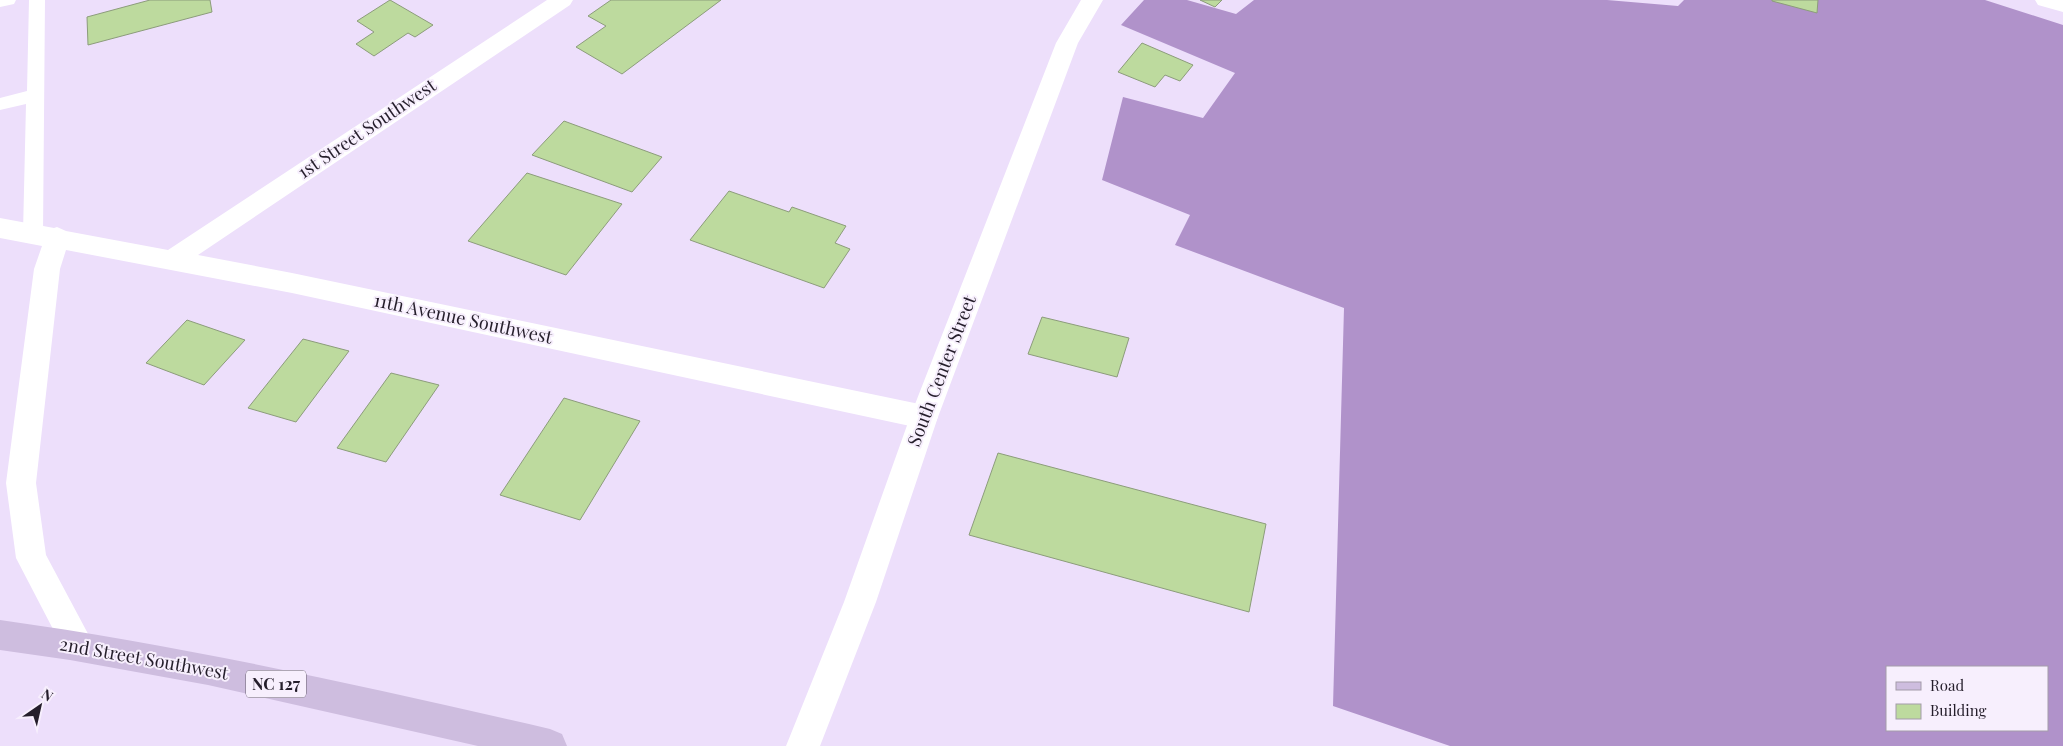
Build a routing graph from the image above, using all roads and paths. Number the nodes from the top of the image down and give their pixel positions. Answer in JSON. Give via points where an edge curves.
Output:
{"nodes":[{"id":1,"x":8,"y":0,"type":"edge"},
{"id":2,"x":37,"y":0,"type":"edge"},
{"id":3,"x":562,"y":0,"type":"edge"},
{"id":4,"x":1092,"y":0,"type":"edge"},
{"id":5,"x":2046,"y":0,"type":"edge"},
{"id":6,"x":0,"y":2,"type":"edge"},
{"id":7,"x":2063,"y":5,"type":"edge"},
{"id":8,"x":36,"y":95,"type":"junction"},
{"id":9,"x":0,"y":104,"type":"edge"},
{"id":10,"x":0,"y":228,"type":"edge"},
{"id":11,"x":45,"y":235,"type":"junction"},
{"id":12,"x":173,"y":259,"type":"junction"},
{"id":13,"x":924,"y":417,"type":"junction"},
{"id":14,"x":0,"y":635,"type":"edge"},
{"id":15,"x":78,"y":645,"type":"junction"},
{"id":16,"x":550,"y":746,"type":"edge"},
{"id":17,"x":803,"y":746,"type":"edge"}],
"edges":[{"from":1,"to":6,"type":"lane"},
{"from":2,"to":8,"type":"lane"},
{"from":3,"to":12,"type":"street","name":"1st Street Southwest"},
{"from":4,"to":13,"type":"street","name":"South Center Street","via":[[1067,43]]},
{"from":5,"to":7,"type":"street"},
{"from":8,"to":9,"type":"lane"},
{"from":8,"to":11,"type":"lane"},
{"from":10,"to":11,"type":"street","name":"11th Avenue Southwest"},
{"from":11,"to":12,"type":"street","name":"11th Avenue Southwest"},
{"from":11,"to":15,"type":"street","via":[[47,269],[21,483],[31,558]]},
{"from":12,"to":13,"type":"street","name":"11th Avenue Southwest"},
{"from":13,"to":17,"type":"street","name":"South Center Street","via":[[860,602]]},
{"from":14,"to":15,"type":"main road","name":"2nd Street Southwest","number":"NC 127"},
{"from":15,"to":16,"type":"main road","name":"2nd Street Southwest","number":"NC 127","via":[[312,690]]}]}
